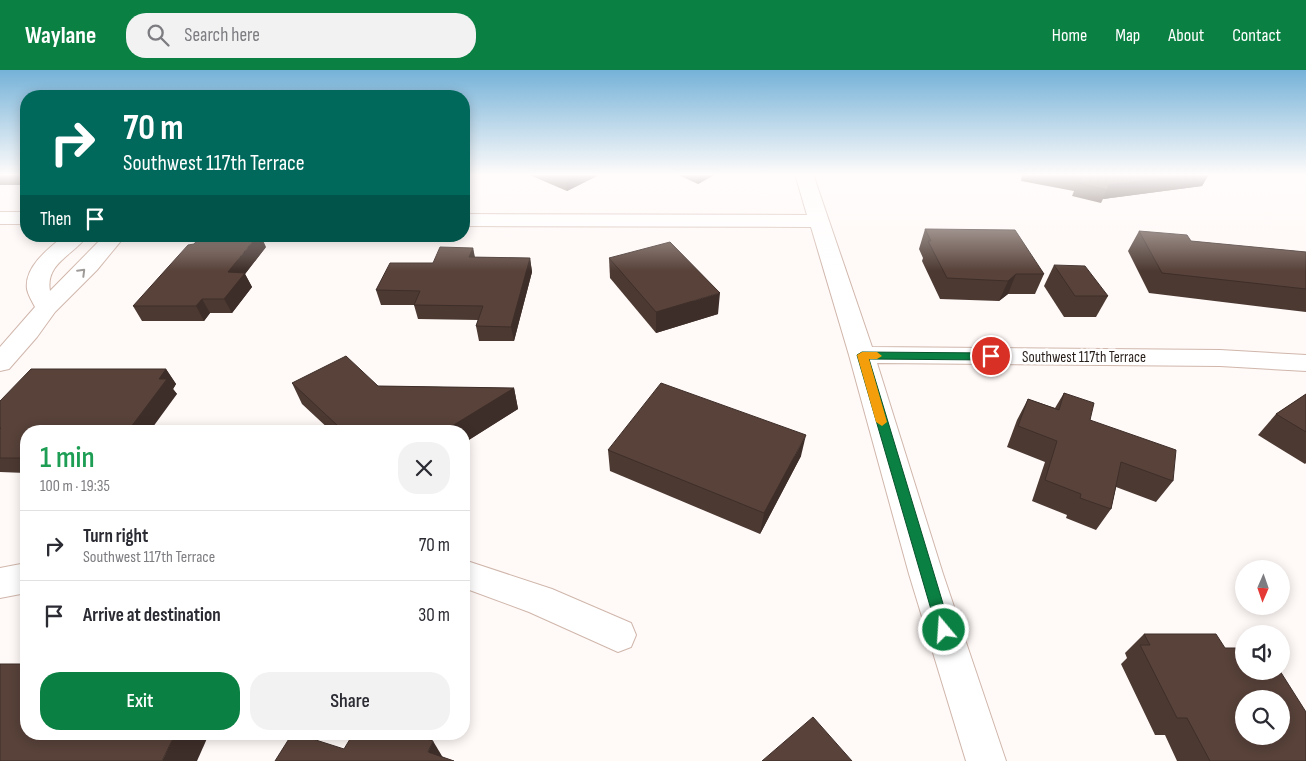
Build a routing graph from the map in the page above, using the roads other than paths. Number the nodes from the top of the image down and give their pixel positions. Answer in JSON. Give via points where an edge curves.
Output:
{"nodes":[{"id":1,"x":814,"y":206,"type":"edge"},
{"id":2,"x":0,"y":218,"type":"edge"},
{"id":3,"x":20,"y":218,"type":"edge"},
{"id":4,"x":470,"y":220,"type":"edge"},
{"id":5,"x":818,"y":221,"type":"junction"},
{"id":6,"x":69,"y":242,"type":"edge"},
{"id":7,"x":110,"y":242,"type":"edge"},
{"id":8,"x":47,"y":306,"type":"junction"},
{"id":9,"x":862,"y":355,"type":"junction"},
{"id":10,"x":0,"y":363,"type":"edge"},
{"id":11,"x":1306,"y":363,"type":"edge"},
{"id":12,"x":470,"y":576,"type":"edge"},
{"id":13,"x":20,"y":579,"type":"edge"},
{"id":14,"x":0,"y":583,"type":"edge"},
{"id":15,"x":618,"y":635,"type":"dead end"},
{"id":16,"x":986,"y":761,"type":"edge"}],
"edges":[{"from":1,"to":5,"type":"street"},
{"from":2,"to":3,"type":"street"},
{"from":4,"to":5,"type":"street"},
{"from":5,"to":9,"type":"street"},
{"from":6,"to":8,"type":"street","via":[[53,255],[39,278],[38,288]]},
{"from":8,"to":7,"type":"street","one_way":true},
{"from":8,"to":10,"type":"street"},
{"from":9,"to":11,"type":"street","name":"Southwest 117th Terrace","via":[[1220,358]]},
{"from":9,"to":16,"type":"street","via":[[926,574]]},
{"from":12,"to":15,"type":"street","via":[[540,600]]},
{"from":13,"to":14,"type":"street"}]}
